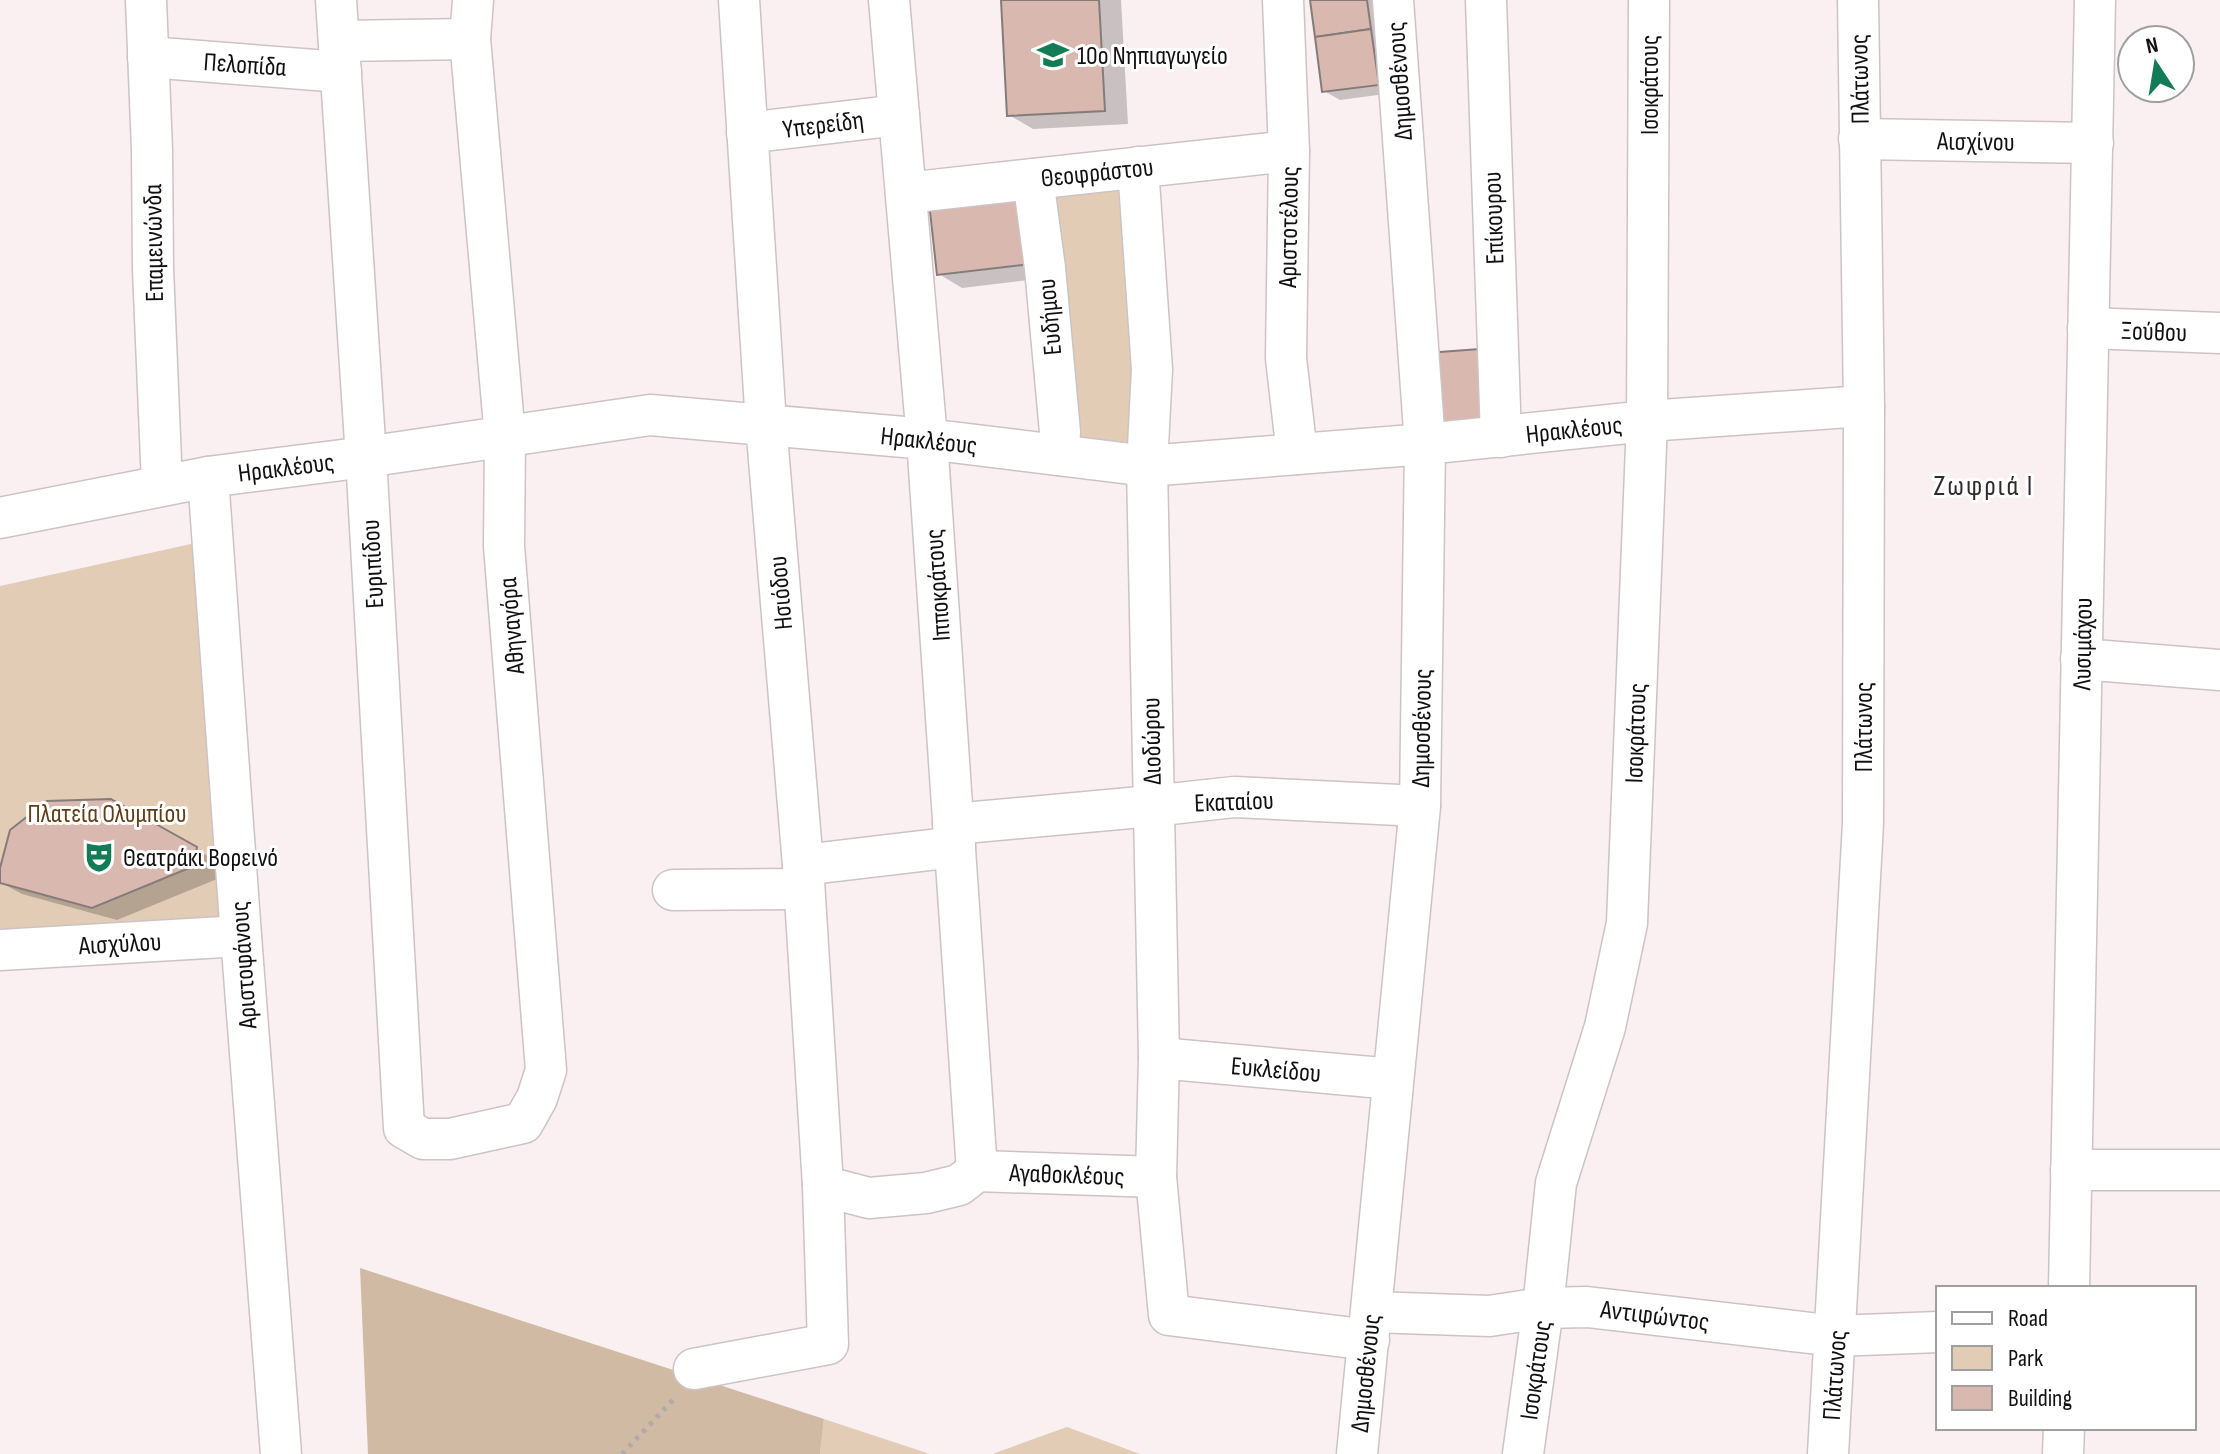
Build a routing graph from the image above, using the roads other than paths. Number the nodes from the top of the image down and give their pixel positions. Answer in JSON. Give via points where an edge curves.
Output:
{"nodes":[{"id":1,"x":146,"y":0,"type":"edge"},
{"id":2,"x":336,"y":0,"type":"edge"},
{"id":3,"x":739,"y":0,"type":"edge"},
{"id":4,"x":889,"y":0,"type":"edge"},
{"id":5,"x":1283,"y":0,"type":"edge"},
{"id":6,"x":1393,"y":0,"type":"edge"},
{"id":7,"x":1486,"y":0,"type":"edge"},
{"id":8,"x":1649,"y":0,"type":"edge"},
{"id":9,"x":1858,"y":0,"type":"edge"},
{"id":10,"x":2095,"y":0,"type":"edge"},
{"id":11,"x":472,"y":19,"type":"edge"},
{"id":12,"x":148,"y":57,"type":"junction"},
{"id":13,"x":340,"y":57,"type":"junction"},
{"id":14,"x":899,"y":115,"type":"junction"},
{"id":15,"x":747,"y":133,"type":"junction"},
{"id":16,"x":1859,"y":139,"type":"junction"},
{"id":17,"x":2093,"y":143,"type":"junction"},
{"id":18,"x":1289,"y":151,"type":"junction"},
{"id":19,"x":1138,"y":167,"type":"junction"},
{"id":20,"x":1033,"y":179,"type":"junction"},
{"id":21,"x":906,"y":193,"type":"junction"},
{"id":22,"x":2088,"y":328,"type":"junction"},
{"id":23,"x":2220,"y":333,"type":"edge"},
{"id":24,"x":1864,"y":406,"type":"junction"},
{"id":25,"x":1647,"y":421,"type":"junction"},
{"id":26,"x":766,"y":424,"type":"junction"},
{"id":27,"x":505,"y":437,"type":"junction"},
{"id":28,"x":1501,"y":437,"type":"junction"},
{"id":29,"x":927,"y":439,"type":"junction"},
{"id":30,"x":1425,"y":444,"type":"junction"},
{"id":31,"x":1297,"y":454,"type":"junction"},
{"id":32,"x":1058,"y":455,"type":"junction"},
{"id":33,"x":366,"y":457,"type":"junction"},
{"id":34,"x":1147,"y":466,"type":"junction"},
{"id":35,"x":208,"y":477,"type":"junction"},
{"id":36,"x":162,"y":485,"type":"junction"},
{"id":37,"x":0,"y":518,"type":"edge"},
{"id":38,"x":2081,"y":659,"type":"junction"},
{"id":39,"x":2220,"y":670,"type":"edge"},
{"id":40,"x":1152,"y":806,"type":"junction"},
{"id":41,"x":1420,"y":806,"type":"junction"},
{"id":42,"x":954,"y":835,"type":"junction"},
{"id":43,"x":804,"y":877,"type":"junction"},
{"id":44,"x":673,"y":890,"type":"dead end"},
{"id":45,"x":241,"y":936,"type":"junction"},
{"id":46,"x":0,"y":950,"type":"edge"},
{"id":47,"x":1159,"y":1058,"type":"junction"},
{"id":48,"x":1393,"y":1079,"type":"junction"},
{"id":49,"x":404,"y":1128,"type":"joint"},
{"id":50,"x":2071,"y":1170,"type":"junction"},
{"id":51,"x":2220,"y":1170,"type":"edge"},
{"id":52,"x":977,"y":1171,"type":"junction"},
{"id":53,"x":1156,"y":1177,"type":"junction"},
{"id":54,"x":823,"y":1186,"type":"junction"},
{"id":55,"x":2069,"y":1286,"type":"edge"},
{"id":56,"x":1543,"y":1308,"type":"junction"},
{"id":57,"x":1169,"y":1315,"type":"joint"},
{"id":58,"x":1370,"y":1326,"type":"junction"},
{"id":59,"x":1936,"y":1332,"type":"edge"},
{"id":60,"x":1836,"y":1336,"type":"junction"},
{"id":61,"x":694,"y":1369,"type":"road end"},
{"id":62,"x":2064,"y":1430,"type":"edge"},
{"id":63,"x":281,"y":1454,"type":"edge"},
{"id":64,"x":1357,"y":1454,"type":"edge"},
{"id":65,"x":1523,"y":1454,"type":"edge"},
{"id":66,"x":1828,"y":1454,"type":"edge"},
{"id":67,"x":2063,"y":1454,"type":"edge"}],
"edges":[{"from":1,"to":12,"type":"street","name":"Επαμεινώνδα"},
{"from":2,"to":13,"type":"street","name":"Ευριπίδου"},
{"from":3,"to":15,"type":"street","name":"Ησιόδου"},
{"from":4,"to":14,"type":"street","name":"Ιπποκράτους"},
{"from":5,"to":18,"type":"street","name":"Αριστοτέλους"},
{"from":6,"to":30,"type":"street","name":"Δημοσθένους"},
{"from":7,"to":28,"type":"street","name":"Επίκουρου"},
{"from":8,"to":25,"type":"street","name":"Ισοκράτους"},
{"from":9,"to":16,"type":"street","name":"Πλάτωνος"},
{"from":10,"to":17,"type":"street","name":"Λυσιμάχου"},
{"from":11,"to":13,"type":"street","name":"Πελοπίδα"},
{"from":11,"to":27,"type":"street","name":"Αθηναγόρα"},
{"from":12,"to":13,"type":"street","name":"Πελοπίδα"},
{"from":12,"to":36,"type":"street","name":"Επαμεινώνδα"},
{"from":13,"to":33,"type":"street","name":"Ευριπίδου"},
{"from":14,"to":15,"type":"street","name":"Υπερείδη"},
{"from":14,"to":21,"type":"street","name":"Ιπποκράτους"},
{"from":15,"to":26,"type":"street","name":"Ησιόδου"},
{"from":16,"to":17,"type":"street","name":"Αισχίνου"},
{"from":16,"to":24,"type":"street","name":"Πλάτωνος"},
{"from":17,"to":22,"type":"street","name":"Λυσιμάχου"},
{"from":18,"to":19,"type":"street","name":"Θεοφράστου"},
{"from":18,"to":31,"type":"street","name":"Αριστοτέλους","via":[[1286,358]]},
{"from":19,"to":20,"type":"street","name":"Θεοφράστου"},
{"from":19,"to":34,"type":"street","name":"Διοδώρου","via":[[1152,369]]},
{"from":20,"to":21,"type":"street","name":"Θεοφράστου"},
{"from":20,"to":32,"type":"street","name":"Ευδήμου","via":[[1060,432]]},
{"from":21,"to":29,"type":"street","name":"Ιπποκράτους"},
{"from":22,"to":23,"type":"street","name":"Ξούθου"},
{"from":22,"to":38,"type":"street","name":"Λυσιμάχου"},
{"from":24,"to":25,"type":"street","name":"Ηρακλέους"},
{"from":24,"to":60,"type":"street","name":"Πλάτωνος","via":[[1863,823]]},
{"from":25,"to":28,"type":"street","name":"Ηρακλέους"},
{"from":25,"to":56,"type":"street","name":"Ισοκράτους","via":[[1627,923],[1605,1027],[1556,1183]]},
{"from":26,"to":27,"type":"street","name":"Ηρακλέους","via":[[650,415]]},
{"from":26,"to":29,"type":"street","name":"Ηρακλέους"},
{"from":26,"to":43,"type":"street","name":"Ησιόδου"},
{"from":27,"to":33,"type":"street","name":"Ηρακλέους"},
{"from":27,"to":49,"type":"street","name":"Αθηναγόρα","via":[[504,546],[546,1070],[523,1123],[450,1139],[423,1139]]},
{"from":28,"to":30,"type":"street","name":"Ηρακλέους"},
{"from":29,"to":32,"type":"street","name":"Ηρακλέους"},
{"from":29,"to":42,"type":"street","name":"Ιπποκράτους"},
{"from":30,"to":31,"type":"street","name":"Ηρακλέους"},
{"from":30,"to":41,"type":"street","name":"Δημοσθένους"},
{"from":31,"to":34,"type":"street","name":"Ηρακλέους"},
{"from":32,"to":34,"type":"street","name":"Ηρακλέους"},
{"from":33,"to":35,"type":"street","name":"Ηρακλέους"},
{"from":33,"to":49,"type":"street","name":"Ευριπίδου"},
{"from":34,"to":40,"type":"street","name":"Διοδώρου"},
{"from":35,"to":36,"type":"street","name":"Ηρακλέους"},
{"from":35,"to":45,"type":"street","name":"Αριστοφάνους"},
{"from":36,"to":37,"type":"street","name":"Ηρακλέους"},
{"from":38,"to":39,"type":"street"},
{"from":38,"to":50,"type":"street","name":"Λυσιμάχου"},
{"from":40,"to":41,"type":"street","name":"Εκαταίου","via":[[1234,797]]},
{"from":40,"to":42,"type":"street","name":"Εκαταίου"},
{"from":40,"to":47,"type":"street","name":"Διοδώρου"},
{"from":41,"to":48,"type":"street","name":"Δημοσθένους"},
{"from":42,"to":43,"type":"street","name":"Εκαταίου"},
{"from":42,"to":52,"type":"street","name":"Ιπποκράτους"},
{"from":43,"to":44,"type":"street","name":"Εκαταίου"},
{"from":43,"to":54,"type":"street","name":"Ησιόδου"},
{"from":45,"to":46,"type":"street","name":"Αισχύλου"},
{"from":45,"to":63,"type":"street","name":"Αριστοφάνους"},
{"from":47,"to":48,"type":"street","name":"Ευκλείδου"},
{"from":47,"to":53,"type":"street","name":"Διοδώρου"},
{"from":48,"to":58,"type":"street","name":"Δημοσθένους"},
{"from":50,"to":51,"type":"street"},
{"from":50,"to":55,"type":"street","name":"Λυσιμάχου"},
{"from":52,"to":53,"type":"street","name":"Αγαθοκλέους"},
{"from":52,"to":54,"type":"street","via":[[959,1185],[926,1193],[869,1198]]},
{"from":53,"to":57,"type":"street","name":"Διοδώρου"},
{"from":54,"to":61,"type":"street","name":"Ησιόδου","via":[[828,1344]]},
{"from":56,"to":58,"type":"street","name":"Αντιφώντος"},
{"from":56,"to":60,"type":"street","name":"Αντιφώντος","via":[[1587,1307]]},
{"from":56,"to":65,"type":"street","name":"Ισοκράτους"},
{"from":57,"to":58,"type":"street","name":"Αντιφώντος"},
{"from":58,"to":64,"type":"street","name":"Δημοσθένους"},
{"from":59,"to":60,"type":"street","name":"Αντιφώντος"},
{"from":60,"to":66,"type":"street","name":"Πλάτωνος"},
{"from":62,"to":67,"type":"street"}]}
